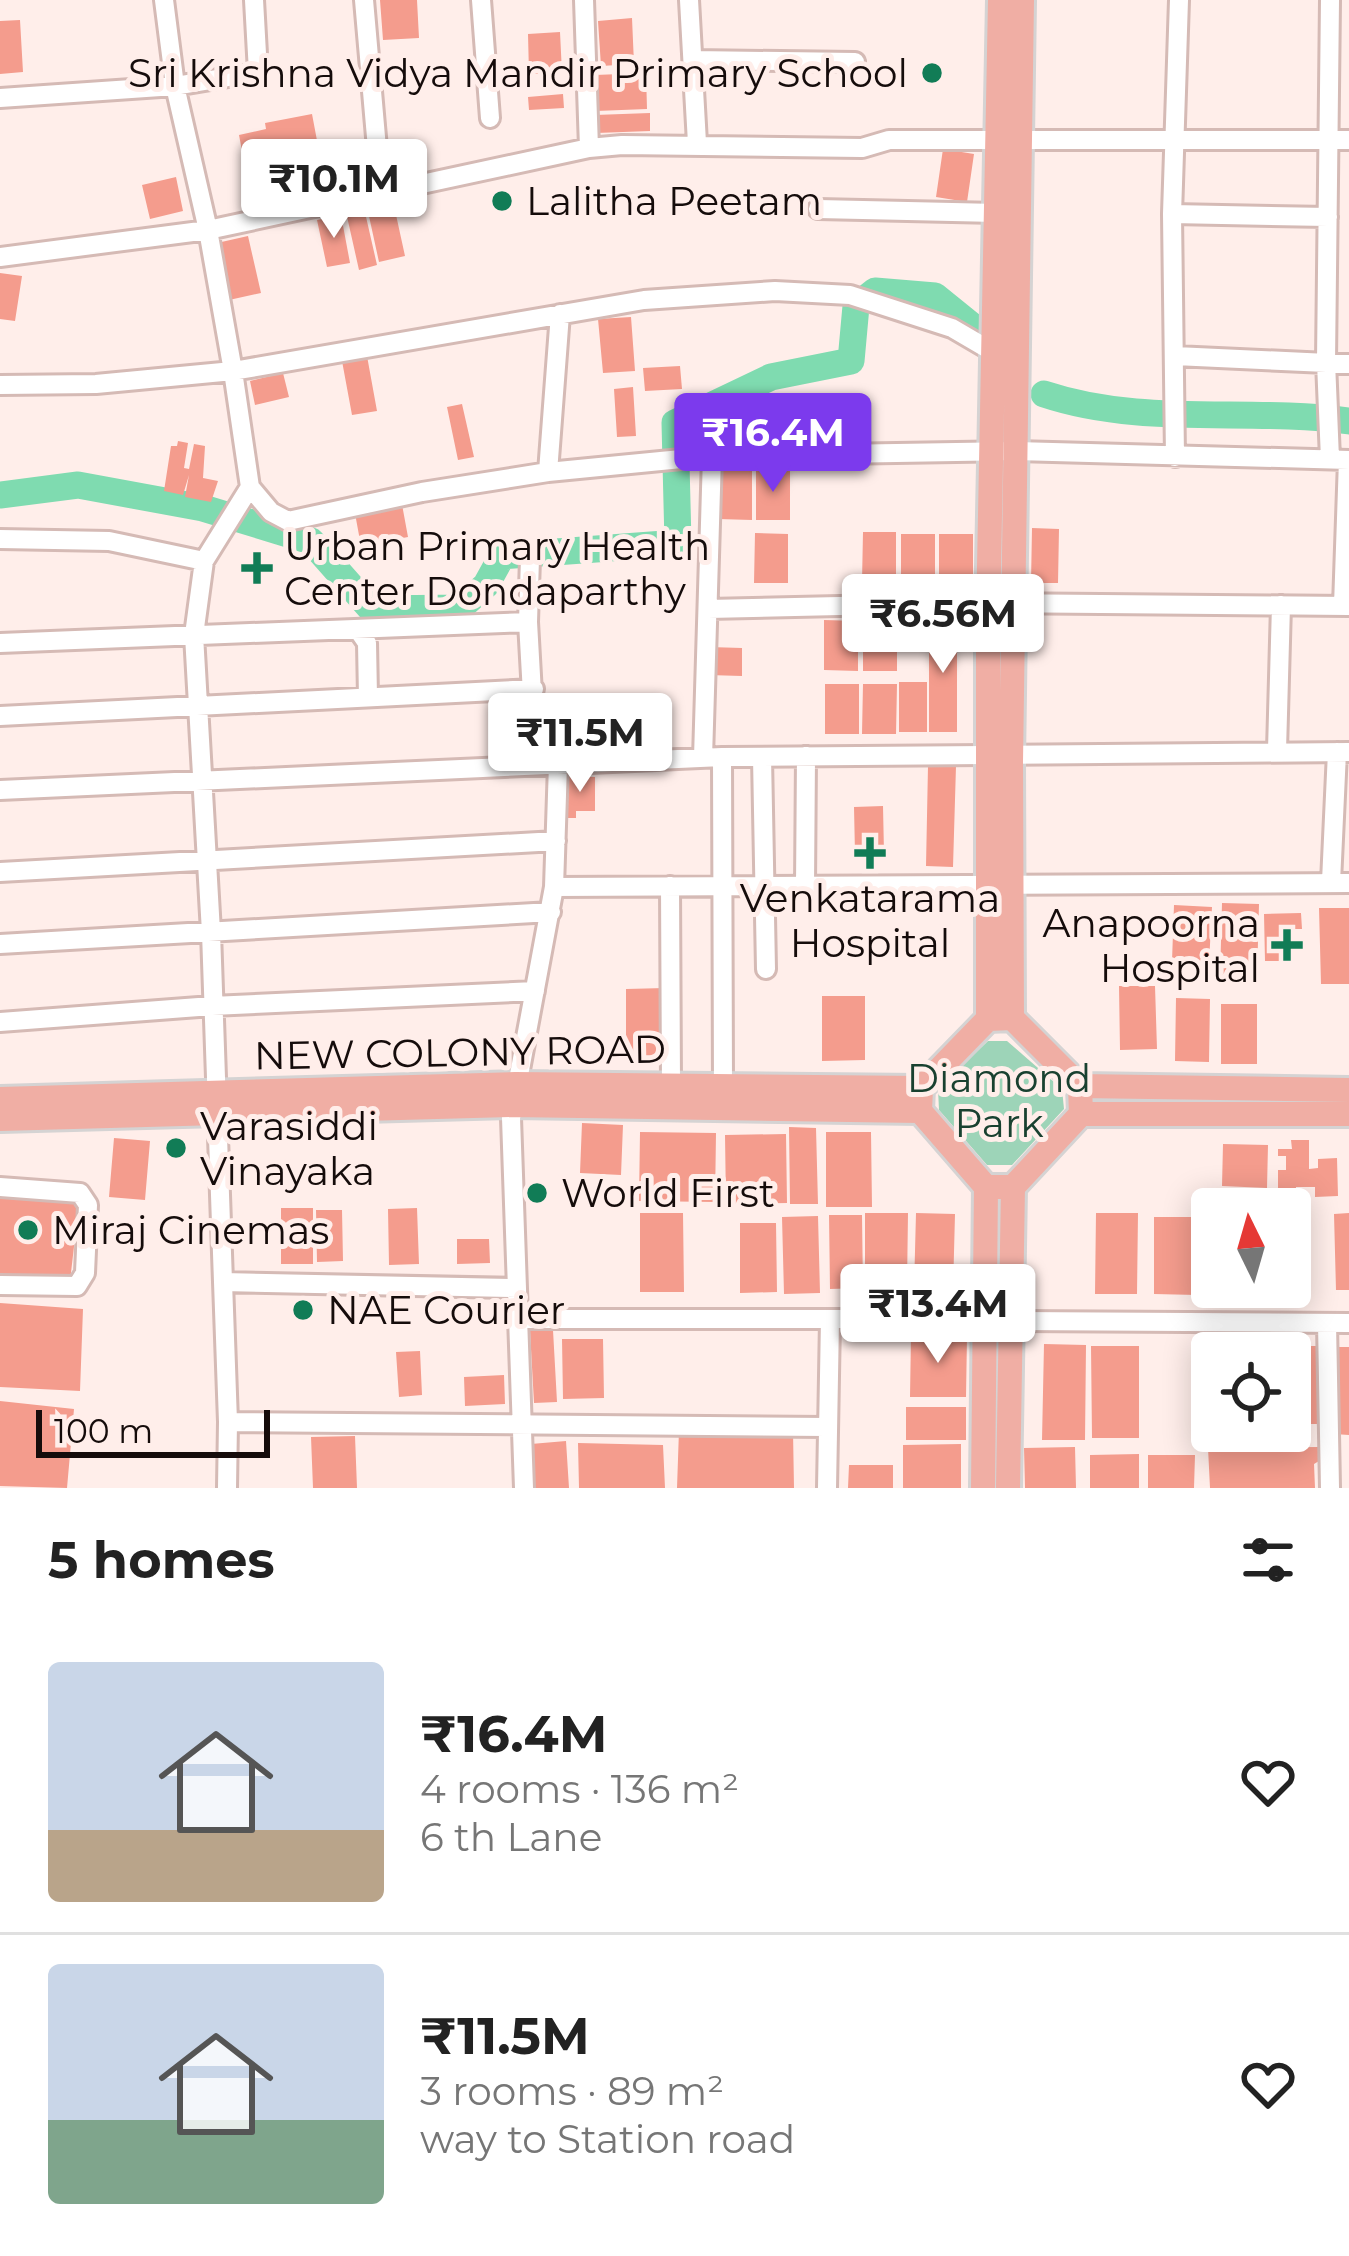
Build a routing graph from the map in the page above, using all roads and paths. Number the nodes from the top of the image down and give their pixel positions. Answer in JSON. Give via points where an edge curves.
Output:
{"nodes":[{"id":1,"x":164,"y":0,"type":"edge"},
{"id":2,"x":254,"y":0,"type":"edge"},
{"id":3,"x":364,"y":0,"type":"edge"},
{"id":4,"x":481,"y":0,"type":"edge"},
{"id":5,"x":584,"y":0,"type":"edge"},
{"id":6,"x":689,"y":0,"type":"edge"},
{"id":7,"x":1000,"y":0,"type":"edge"},
{"id":8,"x":1022,"y":0,"type":"edge"},
{"id":9,"x":1178,"y":0,"type":"edge"},
{"id":10,"x":1330,"y":0,"type":"edge"},
{"id":11,"x":693,"y":61,"type":"junction"},
{"id":12,"x":854,"y":62,"type":"dead end"},
{"id":13,"x":175,"y":86,"type":"junction"},
{"id":14,"x":0,"y":98,"type":"edge"},
{"id":15,"x":490,"y":118,"type":"dead end"},
{"id":16,"x":1173,"y":140,"type":"junction"},
{"id":17,"x":1339,"y":140,"type":"edge"},
{"id":18,"x":1009,"y":141,"type":"junction"},
{"id":19,"x":698,"y":143,"type":"junction"},
{"id":20,"x":589,"y":148,"type":"junction"},
{"id":21,"x":381,"y":194,"type":"junction"},
{"id":22,"x":818,"y":209,"type":"dead end"},
{"id":23,"x":997,"y":214,"type":"junction"},
{"id":24,"x":1172,"y":214,"type":"junction"},
{"id":25,"x":1328,"y":217,"type":"junction"},
{"id":26,"x":208,"y":230,"type":"junction"},
{"id":27,"x":0,"y":257,"type":"edge"},
{"id":28,"x":560,"y":314,"type":"junction"},
{"id":29,"x":993,"y":352,"type":"junction"},
{"id":30,"x":1174,"y":356,"type":"junction"},
{"id":31,"x":1327,"y":362,"type":"junction"},
{"id":32,"x":1349,"y":364,"type":"edge"},
{"id":33,"x":233,"y":371,"type":"junction"},
{"id":34,"x":0,"y":385,"type":"edge"},
{"id":35,"x":1004,"y":452,"type":"junction"},
{"id":36,"x":712,"y":456,"type":"junction"},
{"id":37,"x":1175,"y":457,"type":"junction"},
{"id":38,"x":1342,"y":460,"type":"edge"},
{"id":39,"x":548,"y":472,"type":"junction"},
{"id":40,"x":250,"y":488,"type":"junction"},
{"id":41,"x":0,"y":538,"type":"edge"},
{"id":42,"x":530,"y":558,"type":"dead end"},
{"id":43,"x":204,"y":561,"type":"junction"},
{"id":44,"x":1001,"y":603,"type":"junction"},
{"id":45,"x":1280,"y":605,"type":"junction"},
{"id":46,"x":1346,"y":606,"type":"edge"},
{"id":47,"x":708,"y":609,"type":"junction"},
{"id":48,"x":528,"y":622,"type":"junction"},
{"id":49,"x":358,"y":631,"type":"junction"},
{"id":50,"x":194,"y":635,"type":"junction"},
{"id":51,"x":0,"y":643,"type":"edge"},
{"id":52,"x":534,"y":689,"type":"junction"},
{"id":53,"x":368,"y":698,"type":"junction"},
{"id":54,"x":197,"y":706,"type":"junction"},
{"id":55,"x":0,"y":716,"type":"edge"},
{"id":56,"x":1277,"y":750,"type":"junction"},
{"id":57,"x":1000,"y":752,"type":"junction"},
{"id":58,"x":1343,"y":752,"type":"edge"},
{"id":59,"x":806,"y":756,"type":"junction"},
{"id":60,"x":763,"y":757,"type":"junction"},
{"id":61,"x":712,"y":758,"type":"junction"},
{"id":62,"x":558,"y":764,"type":"junction"},
{"id":63,"x":536,"y":765,"type":"junction"},
{"id":64,"x":202,"y":783,"type":"junction"},
{"id":65,"x":0,"y":790,"type":"edge"},
{"id":66,"x":556,"y":842,"type":"junction"},
{"id":67,"x":206,"y":860,"type":"junction"},
{"id":68,"x":0,"y":872,"type":"edge"},
{"id":69,"x":1340,"y":883,"type":"edge"},
{"id":70,"x":1000,"y":885,"type":"junction"},
{"id":71,"x":554,"y":886,"type":"junction"},
{"id":72,"x":670,"y":886,"type":"junction"},
{"id":73,"x":721,"y":886,"type":"junction"},
{"id":74,"x":764,"y":886,"type":"junction"},
{"id":75,"x":805,"y":886,"type":"junction"},
{"id":76,"x":551,"y":912,"type":"junction"},
{"id":77,"x":211,"y":932,"type":"junction"},
{"id":78,"x":0,"y":944,"type":"edge"},
{"id":79,"x":766,"y":969,"type":"dead end"},
{"id":80,"x":535,"y":991,"type":"junction"},
{"id":81,"x":212,"y":1006,"type":"junction"},
{"id":82,"x":1000,"y":1019,"type":"junction"},
{"id":83,"x":0,"y":1022,"type":"edge"},
{"id":84,"x":671,"y":1085,"type":"junction"},
{"id":85,"x":723,"y":1086,"type":"junction"},
{"id":86,"x":1080,"y":1086,"type":"junction"},
{"id":87,"x":1349,"y":1090,"type":"edge"},
{"id":88,"x":514,"y":1094,"type":"junction"},
{"id":89,"x":0,"y":1099,"type":"edge"},
{"id":90,"x":921,"y":1099,"type":"junction"},
{"id":91,"x":215,"y":1102,"type":"junction"},
{"id":92,"x":1081,"y":1114,"type":"junction"},
{"id":93,"x":1349,"y":1114,"type":"edge"},
{"id":94,"x":0,"y":1119,"type":"edge"},
{"id":95,"x":0,"y":1187,"type":"edge"},
{"id":96,"x":986,"y":1187,"type":"junction"},
{"id":97,"x":1013,"y":1187,"type":"junction"},
{"id":98,"x":223,"y":1282,"type":"junction"},
{"id":99,"x":0,"y":1285,"type":"edge"},
{"id":100,"x":516,"y":1288,"type":"junction"},
{"id":101,"x":518,"y":1319,"type":"junction"},
{"id":102,"x":983,"y":1319,"type":"junction"},
{"id":103,"x":830,"y":1320,"type":"junction"},
{"id":104,"x":1010,"y":1321,"type":"junction"},
{"id":105,"x":1328,"y":1323,"type":"junction"},
{"id":106,"x":1349,"y":1323,"type":"edge"},
{"id":107,"x":228,"y":1422,"type":"junction"},
{"id":108,"x":522,"y":1422,"type":"junction"},
{"id":109,"x":827,"y":1427,"type":"junction"},
{"id":110,"x":227,"y":1488,"type":"edge"},
{"id":111,"x":524,"y":1488,"type":"edge"},
{"id":112,"x":827,"y":1488,"type":"edge"},
{"id":113,"x":982,"y":1488,"type":"edge"},
{"id":114,"x":1008,"y":1488,"type":"edge"},
{"id":115,"x":1330,"y":1488,"type":"edge"}],
"edges":[{"from":1,"to":13,"type":"street"},
{"from":2,"to":13,"type":"street","via":[[258,72]]},
{"from":3,"to":21,"type":"street"},
{"from":4,"to":15,"type":"street"},
{"from":5,"to":20,"type":"street"},
{"from":6,"to":11,"type":"street"},
{"from":7,"to":18,"type":"main road"},
{"from":8,"to":18,"type":"main road"},
{"from":9,"to":16,"type":"street"},
{"from":10,"to":17,"type":"street"},
{"from":11,"to":12,"type":"street"},
{"from":11,"to":19,"type":"street"},
{"from":13,"to":14,"type":"street"},
{"from":13,"to":26,"type":"street"},
{"from":16,"to":17,"type":"street"},
{"from":16,"to":18,"type":"street"},
{"from":16,"to":24,"type":"street"},
{"from":17,"to":25,"type":"street"},
{"from":18,"to":19,"type":"street","via":[[889,140],[862,148]]},
{"from":18,"to":23,"type":"main road"},
{"from":18,"to":35,"type":"main road"},
{"from":19,"to":20,"type":"street"},
{"from":20,"to":21,"type":"street"},
{"from":21,"to":26,"type":"street"},
{"from":22,"to":23,"type":"street"},
{"from":23,"to":29,"type":"main road"},
{"from":24,"to":25,"type":"street"},
{"from":24,"to":30,"type":"street"},
{"from":25,"to":31,"type":"street"},
{"from":26,"to":27,"type":"street"},
{"from":26,"to":33,"type":"street"},
{"from":28,"to":29,"type":"street","via":[[775,291],[850,296],[952,328]]},
{"from":28,"to":33,"type":"street"},
{"from":28,"to":39,"type":"street"},
{"from":29,"to":35,"type":"main road"},
{"from":30,"to":31,"type":"street"},
{"from":30,"to":37,"type":"street"},
{"from":31,"to":32,"type":"street"},
{"from":31,"to":38,"type":"street","via":[[1329,429]]},
{"from":33,"to":34,"type":"street"},
{"from":33,"to":40,"type":"street"},
{"from":35,"to":36,"type":"street"},
{"from":35,"to":37,"type":"street"},
{"from":35,"to":44,"type":"main road"},
{"from":36,"to":39,"type":"street"},
{"from":36,"to":47,"type":"street"},
{"from":37,"to":38,"type":"street"},
{"from":38,"to":46,"type":"street"},
{"from":39,"to":40,"type":"street","via":[[288,521]]},
{"from":40,"to":43,"type":"street"},
{"from":41,"to":43,"type":"street","via":[[110,541]]},
{"from":42,"to":48,"type":"street"},
{"from":43,"to":50,"type":"street"},
{"from":44,"to":45,"type":"street"},
{"from":44,"to":47,"type":"street"},
{"from":44,"to":57,"type":"main road"},
{"from":45,"to":46,"type":"street"},
{"from":45,"to":56,"type":"street"},
{"from":47,"to":61,"type":"street"},
{"from":48,"to":49,"type":"street"},
{"from":48,"to":52,"type":"street"},
{"from":49,"to":50,"type":"street"},
{"from":49,"to":53,"type":"street","via":[[367,643]]},
{"from":50,"to":51,"type":"street"},
{"from":50,"to":54,"type":"street"},
{"from":52,"to":53,"type":"street"},
{"from":52,"to":63,"type":"street"},
{"from":53,"to":54,"type":"street"},
{"from":54,"to":55,"type":"street"},
{"from":54,"to":64,"type":"street"},
{"from":56,"to":57,"type":"street"},
{"from":56,"to":58,"type":"street"},
{"from":57,"to":59,"type":"street"},
{"from":57,"to":70,"type":"main road"},
{"from":58,"to":69,"type":"street"},
{"from":59,"to":60,"type":"street"},
{"from":59,"to":75,"type":"street"},
{"from":60,"to":61,"type":"street"},
{"from":60,"to":74,"type":"street"},
{"from":61,"to":62,"type":"street"},
{"from":61,"to":73,"type":"street"},
{"from":62,"to":63,"type":"street"},
{"from":62,"to":66,"type":"street"},
{"from":63,"to":64,"type":"street"},
{"from":64,"to":65,"type":"street"},
{"from":64,"to":67,"type":"street"},
{"from":66,"to":67,"type":"street"},
{"from":66,"to":71,"type":"street"},
{"from":67,"to":68,"type":"street"},
{"from":67,"to":77,"type":"street"},
{"from":69,"to":70,"type":"street"},
{"from":70,"to":75,"type":"street"},
{"from":70,"to":82,"type":"main road"},
{"from":71,"to":72,"type":"street"},
{"from":71,"to":76,"type":"street"},
{"from":72,"to":73,"type":"street"},
{"from":72,"to":84,"type":"street"},
{"from":73,"to":74,"type":"street"},
{"from":73,"to":85,"type":"street"},
{"from":74,"to":75,"type":"street"},
{"from":74,"to":79,"type":"street"},
{"from":76,"to":77,"type":"street"},
{"from":76,"to":80,"type":"street"},
{"from":77,"to":78,"type":"street"},
{"from":77,"to":81,"type":"street"},
{"from":80,"to":81,"type":"street"},
{"from":80,"to":88,"type":"street"},
{"from":81,"to":83,"type":"street"},
{"from":81,"to":91,"type":"street"},
{"from":82,"to":86,"type":"main road"},
{"from":82,"to":90,"type":"main road"},
{"from":84,"to":85,"type":"main road","name":"NEW COLONY ROAD"},
{"from":84,"to":88,"type":"main road","name":"NEW COLONY ROAD"},
{"from":85,"to":90,"type":"main road","name":"NEW COLONY ROAD"},
{"from":86,"to":87,"type":"main road"},
{"from":86,"to":92,"type":"main road"},
{"from":88,"to":90,"type":"main road","name":"NEW COLONY ROAD"},
{"from":88,"to":91,"type":"main road","name":"NEW COLONY ROAD"},
{"from":88,"to":100,"type":"street"},
{"from":89,"to":91,"type":"main road","name":"NEW COLONY ROAD"},
{"from":90,"to":96,"type":"main road"},
{"from":91,"to":94,"type":"main road","name":"NEW COLONY ROAD"},
{"from":91,"to":98,"type":"street"},
{"from":92,"to":93,"type":"main road"},
{"from":92,"to":97,"type":"main road"},
{"from":95,"to":99,"type":"street","via":[[80,1193],[88,1204],[84,1280],[64,1289]]},
{"from":96,"to":97,"type":"main road"},
{"from":96,"to":102,"type":"main road"},
{"from":97,"to":104,"type":"main road"},
{"from":98,"to":100,"type":"street"},
{"from":98,"to":107,"type":"street"},
{"from":100,"to":101,"type":"street"},
{"from":101,"to":103,"type":"street"},
{"from":101,"to":108,"type":"street"},
{"from":102,"to":103,"type":"street"},
{"from":102,"to":113,"type":"main road"},
{"from":103,"to":109,"type":"street"},
{"from":104,"to":105,"type":"street"},
{"from":104,"to":114,"type":"main road"},
{"from":105,"to":106,"type":"street"},
{"from":105,"to":115,"type":"street"},
{"from":107,"to":108,"type":"street"},
{"from":107,"to":110,"type":"street"},
{"from":108,"to":109,"type":"street"},
{"from":108,"to":111,"type":"street"},
{"from":109,"to":112,"type":"street"}]}
